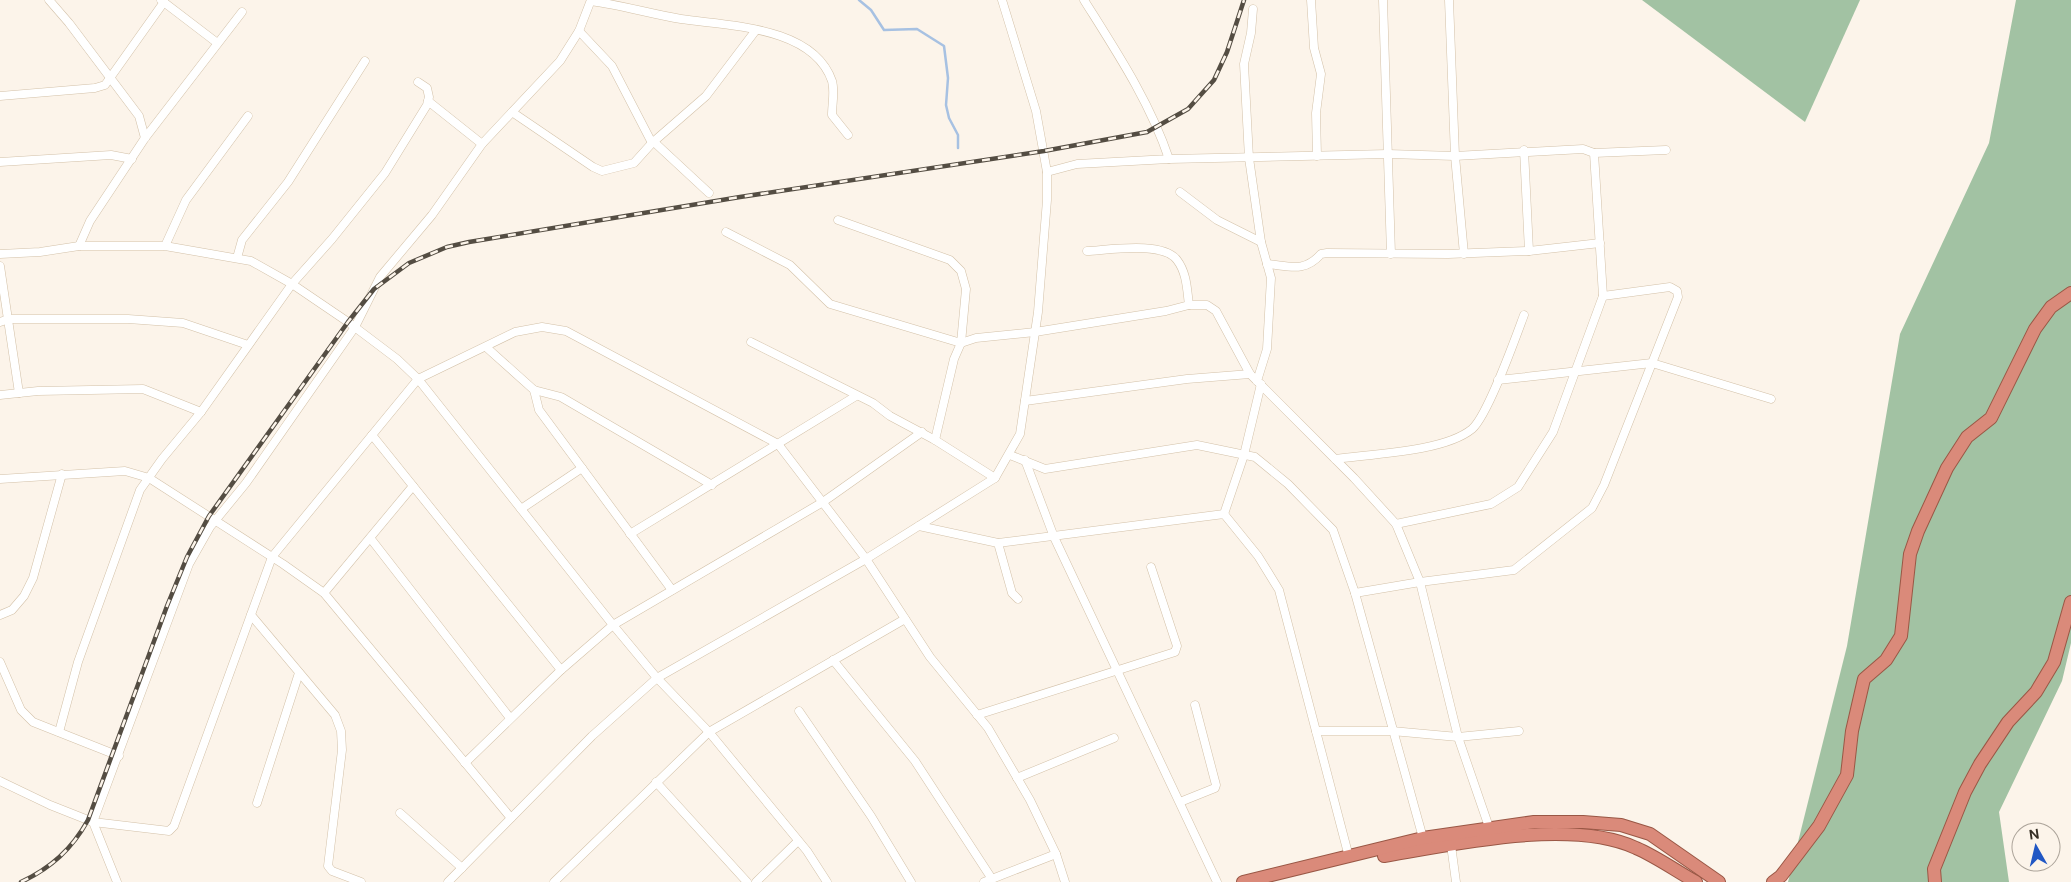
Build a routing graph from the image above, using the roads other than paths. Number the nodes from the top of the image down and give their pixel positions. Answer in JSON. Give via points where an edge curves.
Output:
{"nodes":[{"id":1,"x":49,"y":0,"type":"edge"},
{"id":2,"x":591,"y":0,"type":"edge"},
{"id":3,"x":1002,"y":0,"type":"edge"},
{"id":4,"x":1084,"y":0,"type":"edge"},
{"id":5,"x":1311,"y":0,"type":"edge"},
{"id":6,"x":1383,"y":0,"type":"edge"},
{"id":7,"x":1449,"y":0,"type":"edge"},
{"id":8,"x":162,"y":1,"type":"edge"},
{"id":9,"x":1253,"y":9,"type":"dead end"},
{"id":10,"x":242,"y":12,"type":"dead end"},
{"id":11,"x":756,"y":30,"type":"junction"},
{"id":12,"x":578,"y":31,"type":"junction"},
{"id":13,"x":216,"y":42,"type":"junction"},
{"id":14,"x":365,"y":61,"type":"dead end"},
{"id":15,"x":111,"y":79,"type":"junction"},
{"id":16,"x":418,"y":82,"type":"dead end"},
{"id":17,"x":0,"y":96,"type":"edge"},
{"id":18,"x":428,"y":101,"type":"junction"},
{"id":19,"x":512,"y":112,"type":"junction"},
{"id":20,"x":248,"y":116,"type":"dead end"},
{"id":21,"x":848,"y":135,"type":"dead end"},
{"id":22,"x":145,"y":138,"type":"junction"},
{"id":23,"x":653,"y":143,"type":"junction"},
{"id":24,"x":482,"y":144,"type":"junction"},
{"id":25,"x":1524,"y":150,"type":"junction"},
{"id":26,"x":1666,"y":150,"type":"dead end"},
{"id":27,"x":1594,"y":153,"type":"junction"},
{"id":28,"x":1388,"y":154,"type":"junction"},
{"id":29,"x":1317,"y":156,"type":"junction"},
{"id":30,"x":1455,"y":156,"type":"junction"},
{"id":31,"x":1250,"y":158,"type":"junction"},
{"id":32,"x":132,"y":159,"type":"junction"},
{"id":33,"x":1169,"y":159,"type":"junction"},
{"id":34,"x":0,"y":162,"type":"edge"},
{"id":35,"x":1047,"y":172,"type":"junction"},
{"id":36,"x":1180,"y":192,"type":"dead end"},
{"id":37,"x":709,"y":193,"type":"dead end"},
{"id":38,"x":838,"y":220,"type":"dead end"},
{"id":39,"x":726,"y":232,"type":"dead end"},
{"id":40,"x":1260,"y":242,"type":"junction"},
{"id":41,"x":1600,"y":243,"type":"junction"},
{"id":42,"x":79,"y":246,"type":"junction"},
{"id":43,"x":165,"y":246,"type":"junction"},
{"id":44,"x":1087,"y":251,"type":"dead end"},
{"id":45,"x":1529,"y":251,"type":"junction"},
{"id":46,"x":0,"y":254,"type":"edge"},
{"id":47,"x":1391,"y":254,"type":"junction"},
{"id":48,"x":1464,"y":254,"type":"junction"},
{"id":49,"x":237,"y":258,"type":"junction"},
{"id":50,"x":1267,"y":264,"type":"junction"},
{"id":51,"x":0,"y":266,"type":"edge"},
{"id":52,"x":292,"y":284,"type":"junction"},
{"id":53,"x":2071,"y":293,"type":"edge"},
{"id":54,"x":1603,"y":296,"type":"junction"},
{"id":55,"x":1189,"y":305,"type":"junction"},
{"id":56,"x":1524,"y":316,"type":"dead end"},
{"id":57,"x":9,"y":320,"type":"junction"},
{"id":58,"x":0,"y":322,"type":"edge"},
{"id":59,"x":355,"y":327,"type":"junction"},
{"id":60,"x":1035,"y":332,"type":"junction"},
{"id":61,"x":751,"y":342,"type":"dead end"},
{"id":62,"x":961,"y":342,"type":"junction"},
{"id":63,"x":248,"y":345,"type":"junction"},
{"id":64,"x":486,"y":347,"type":"junction"},
{"id":65,"x":1652,"y":363,"type":"junction"},
{"id":66,"x":1576,"y":370,"type":"junction"},
{"id":67,"x":1250,"y":374,"type":"junction"},
{"id":68,"x":418,"y":379,"type":"junction"},
{"id":69,"x":1498,"y":380,"type":"junction"},
{"id":70,"x":1259,"y":383,"type":"junction"},
{"id":71,"x":534,"y":390,"type":"junction"},
{"id":72,"x":19,"y":393,"type":"junction"},
{"id":73,"x":0,"y":396,"type":"edge"},
{"id":74,"x":856,"y":396,"type":"junction"},
{"id":75,"x":1770,"y":399,"type":"dead end"},
{"id":76,"x":1025,"y":401,"type":"junction"},
{"id":77,"x":200,"y":412,"type":"junction"},
{"id":78,"x":922,"y":432,"type":"junction"},
{"id":79,"x":372,"y":435,"type":"junction"},
{"id":80,"x":935,"y":440,"type":"junction"},
{"id":81,"x":778,"y":444,"type":"junction"},
{"id":82,"x":1010,"y":454,"type":"junction"},
{"id":83,"x":1244,"y":455,"type":"junction"},
{"id":84,"x":1335,"y":459,"type":"junction"},
{"id":85,"x":1025,"y":460,"type":"junction"},
{"id":86,"x":582,"y":468,"type":"junction"},
{"id":87,"x":62,"y":474,"type":"junction"},
{"id":88,"x":149,"y":478,"type":"junction"},
{"id":89,"x":995,"y":478,"type":"junction"},
{"id":90,"x":0,"y":479,"type":"edge"},
{"id":91,"x":712,"y":485,"type":"junction"},
{"id":92,"x":413,"y":486,"type":"junction"},
{"id":93,"x":823,"y":502,"type":"junction"},
{"id":94,"x":521,"y":509,"type":"junction"},
{"id":95,"x":1224,"y":514,"type":"junction"},
{"id":96,"x":215,"y":521,"type":"junction"},
{"id":97,"x":1396,"y":524,"type":"junction"},
{"id":98,"x":919,"y":526,"type":"junction"},
{"id":99,"x":630,"y":534,"type":"junction"},
{"id":100,"x":1054,"y":537,"type":"junction"},
{"id":101,"x":371,"y":539,"type":"junction"},
{"id":102,"x":998,"y":543,"type":"junction"},
{"id":103,"x":272,"y":557,"type":"junction"},
{"id":104,"x":866,"y":559,"type":"junction"},
{"id":105,"x":1151,"y":567,"type":"dead end"},
{"id":106,"x":1420,"y":582,"type":"junction"},
{"id":107,"x":672,"y":590,"type":"junction"},
{"id":108,"x":1355,"y":593,"type":"junction"},
{"id":109,"x":324,"y":594,"type":"junction"},
{"id":110,"x":1018,"y":599,"type":"dead end"},
{"id":111,"x":2071,"y":602,"type":"edge"},
{"id":112,"x":0,"y":615,"type":"edge"},
{"id":113,"x":251,"y":615,"type":"junction"},
{"id":114,"x":905,"y":619,"type":"junction"},
{"id":115,"x":613,"y":625,"type":"junction"},
{"id":116,"x":833,"y":660,"type":"junction"},
{"id":117,"x":0,"y":662,"type":"edge"},
{"id":118,"x":561,"y":670,"type":"junction"},
{"id":119,"x":1119,"y":671,"type":"junction"},
{"id":120,"x":299,"y":673,"type":"junction"},
{"id":121,"x":657,"y":678,"type":"junction"},
{"id":122,"x":1195,"y":705,"type":"dead end"},
{"id":123,"x":799,"y":711,"type":"dead end"},
{"id":124,"x":977,"y":715,"type":"junction"},
{"id":125,"x":510,"y":718,"type":"junction"},
{"id":126,"x":1519,"y":730,"type":"dead end"},
{"id":127,"x":1316,"y":731,"type":"junction"},
{"id":128,"x":1392,"y":731,"type":"junction"},
{"id":129,"x":59,"y":732,"type":"junction"},
{"id":130,"x":709,"y":732,"type":"junction"},
{"id":131,"x":1458,"y":737,"type":"junction"},
{"id":132,"x":1114,"y":738,"type":"dead end"},
{"id":133,"x":118,"y":756,"type":"junction"},
{"id":134,"x":465,"y":763,"type":"junction"},
{"id":135,"x":1017,"y":778,"type":"junction"},
{"id":136,"x":0,"y":781,"type":"edge"},
{"id":137,"x":656,"y":782,"type":"junction"},
{"id":138,"x":1180,"y":802,"type":"junction"},
{"id":139,"x":257,"y":803,"type":"dead end"},
{"id":140,"x":400,"y":813,"type":"dead end"},
{"id":141,"x":511,"y":818,"type":"junction"},
{"id":142,"x":93,"y":822,"type":"junction"},
{"id":143,"x":1489,"y":827,"type":"junction"},
{"id":144,"x":1423,"y":838,"type":"junction"},
{"id":145,"x":798,"y":841,"type":"junction"},
{"id":146,"x":1451,"y":845,"type":"junction"},
{"id":147,"x":1056,"y":854,"type":"junction"},
{"id":148,"x":1349,"y":857,"type":"junction"},
{"id":149,"x":462,"y":868,"type":"junction"},
{"id":150,"x":992,"y":879,"type":"junction"},
{"id":151,"x":117,"y":882,"type":"edge"},
{"id":152,"x":361,"y":882,"type":"edge"},
{"id":153,"x":448,"y":882,"type":"edge"},
{"id":154,"x":554,"y":882,"type":"edge"},
{"id":155,"x":747,"y":882,"type":"edge"},
{"id":156,"x":756,"y":882,"type":"edge"},
{"id":157,"x":827,"y":882,"type":"edge"},
{"id":158,"x":911,"y":882,"type":"edge"},
{"id":159,"x":984,"y":882,"type":"edge"},
{"id":160,"x":1065,"y":882,"type":"edge"},
{"id":161,"x":1217,"y":882,"type":"edge"},
{"id":162,"x":1243,"y":882,"type":"edge"},
{"id":163,"x":1456,"y":882,"type":"edge"},
{"id":164,"x":1696,"y":882,"type":"edge"},
{"id":165,"x":1719,"y":882,"type":"edge"},
{"id":166,"x":1773,"y":882,"type":"edge"},
{"id":167,"x":1935,"y":882,"type":"edge"}],
"edges":[{"from":1,"to":15,"type":"street"},
{"from":2,"to":11,"type":"street"},
{"from":2,"to":12,"type":"street"},
{"from":3,"to":35,"type":"street","via":[[1036,111]]},
{"from":4,"to":33,"type":"street","via":[[1158,127]]},
{"from":5,"to":29,"type":"street","via":[[1314,48],[1321,74],[1316,113]]},
{"from":6,"to":28,"type":"street"},
{"from":7,"to":30,"type":"street"},
{"from":8,"to":13,"type":"street"},
{"from":8,"to":15,"type":"street"},
{"from":9,"to":31,"type":"street","via":[[1244,64]]},
{"from":10,"to":13,"type":"street"},
{"from":11,"to":21,"type":"street","via":[[777,33],[798,43],[818,60],[832,80],[832,115]]},
{"from":11,"to":23,"type":"street","via":[[706,96]]},
{"from":12,"to":19,"type":"street","via":[[560,61]]},
{"from":12,"to":23,"type":"street","via":[[612,66]]},
{"from":13,"to":22,"type":"street"},
{"from":14,"to":49,"type":"street","via":[[288,182],[242,240]]},
{"from":15,"to":17,"type":"street","via":[[95,88]]},
{"from":15,"to":22,"type":"street","via":[[139,116]]},
{"from":16,"to":18,"type":"street","via":[[427,88]]},
{"from":18,"to":24,"type":"street"},
{"from":18,"to":52,"type":"street","via":[[385,173]]},
{"from":19,"to":23,"type":"street","via":[[602,172],[634,163]]},
{"from":19,"to":24,"type":"street"},
{"from":20,"to":43,"type":"street","via":[[186,200]]},
{"from":22,"to":32,"type":"street"},
{"from":23,"to":37,"type":"street"},
{"from":24,"to":59,"type":"street","via":[[432,215],[380,277]]},
{"from":25,"to":27,"type":"street","via":[[1584,149]]},
{"from":25,"to":30,"type":"street"},
{"from":25,"to":45,"type":"street"},
{"from":26,"to":27,"type":"street"},
{"from":27,"to":41,"type":"street"},
{"from":28,"to":29,"type":"street"},
{"from":28,"to":30,"type":"street"},
{"from":28,"to":47,"type":"street"},
{"from":29,"to":31,"type":"street"},
{"from":30,"to":48,"type":"street"},
{"from":31,"to":33,"type":"street"},
{"from":31,"to":40,"type":"street"},
{"from":32,"to":34,"type":"street","via":[[111,155]]},
{"from":32,"to":42,"type":"street","via":[[90,221]]},
{"from":33,"to":35,"type":"street","via":[[1077,164]]},
{"from":35,"to":60,"type":"street"},
{"from":36,"to":40,"type":"street","via":[[1217,220]]},
{"from":38,"to":62,"type":"street","via":[[950,260],[961,271],[966,289]]},
{"from":39,"to":62,"type":"street","via":[[790,265],[830,304]]},
{"from":40,"to":50,"type":"street"},
{"from":41,"to":45,"type":"street"},
{"from":41,"to":54,"type":"street"},
{"from":42,"to":43,"type":"street"},
{"from":42,"to":46,"type":"street"},
{"from":43,"to":49,"type":"street"},
{"from":44,"to":55,"type":"street","via":[[1152,248],[1166,252],[1177,260],[1185,275]]},
{"from":45,"to":48,"type":"street"},
{"from":47,"to":48,"type":"street"},
{"from":47,"to":50,"type":"street","via":[[1321,254],[1314,262],[1301,268]]},
{"from":49,"to":52,"type":"street","via":[[251,261]]},
{"from":50,"to":70,"type":"street","via":[[1271,278],[1267,349]]},
{"from":51,"to":57,"type":"street"},
{"from":52,"to":59,"type":"street"},
{"from":52,"to":63,"type":"street"},
{"from":53,"to":166,"type":"highway","via":[[2051,307],[2035,329],[1991,418],[1967,437],[1947,468],[1910,554],[1900,636],[1886,660],[1864,679],[1852,731],[1847,775],[1819,826]]},
{"from":54,"to":65,"type":"street","via":[[1670,288],[1677,291],[1678,297]]},
{"from":54,"to":66,"type":"street"},
{"from":55,"to":60,"type":"street"},
{"from":55,"to":67,"type":"street","via":[[1207,305],[1216,311]]},
{"from":56,"to":69,"type":"street"},
{"from":57,"to":58,"type":"street"},
{"from":57,"to":63,"type":"street","via":[[128,319],[183,323]]},
{"from":57,"to":72,"type":"street"},
{"from":59,"to":68,"type":"street"},
{"from":59,"to":96,"type":"street","via":[[246,483]]},
{"from":60,"to":62,"type":"street"},
{"from":60,"to":76,"type":"street"},
{"from":61,"to":74,"type":"street"},
{"from":62,"to":80,"type":"street"},
{"from":63,"to":77,"type":"street"},
{"from":64,"to":68,"type":"street"},
{"from":64,"to":71,"type":"street"},
{"from":64,"to":81,"type":"street","via":[[528,328],[566,331]]},
{"from":65,"to":66,"type":"street"},
{"from":65,"to":75,"type":"street"},
{"from":65,"to":106,"type":"street","via":[[1592,508],[1514,570]]},
{"from":66,"to":69,"type":"street"},
{"from":66,"to":97,"type":"street","via":[[1553,432],[1518,488],[1492,504]]},
{"from":67,"to":70,"type":"street"},
{"from":67,"to":76,"type":"street","via":[[1187,378]]},
{"from":68,"to":79,"type":"street"},
{"from":68,"to":94,"type":"street"},
{"from":69,"to":84,"type":"street","via":[[1472,428],[1455,438],[1437,445]]},
{"from":70,"to":83,"type":"street"},
{"from":70,"to":84,"type":"street"},
{"from":71,"to":86,"type":"street","via":[[539,410]]},
{"from":71,"to":91,"type":"street","via":[[561,397]]},
{"from":72,"to":73,"type":"street"},
{"from":72,"to":77,"type":"street","via":[[143,389]]},
{"from":74,"to":78,"type":"street"},
{"from":74,"to":81,"type":"street"},
{"from":76,"to":82,"type":"street","via":[[1020,434]]},
{"from":77,"to":88,"type":"street"},
{"from":78,"to":80,"type":"street"},
{"from":78,"to":93,"type":"street"},
{"from":79,"to":92,"type":"street"},
{"from":79,"to":103,"type":"street"},
{"from":80,"to":89,"type":"street"},
{"from":81,"to":91,"type":"street"},
{"from":81,"to":93,"type":"street"},
{"from":82,"to":85,"type":"street"},
{"from":82,"to":89,"type":"street"},
{"from":83,"to":85,"type":"street","via":[[1197,445],[1045,469]]},
{"from":83,"to":95,"type":"street"},
{"from":83,"to":108,"type":"street","via":[[1255,457],[1288,484],[1333,530]]},
{"from":84,"to":97,"type":"street"},
{"from":85,"to":100,"type":"street"},
{"from":86,"to":94,"type":"street"},
{"from":86,"to":99,"type":"street"},
{"from":87,"to":88,"type":"street","via":[[125,471]]},
{"from":87,"to":90,"type":"street"},
{"from":87,"to":112,"type":"street","via":[[33,578],[12,610]]},
{"from":88,"to":96,"type":"street"},
{"from":88,"to":129,"type":"street","via":[[140,490],[78,662]]},
{"from":89,"to":98,"type":"street"},
{"from":91,"to":99,"type":"street"},
{"from":92,"to":101,"type":"street"},
{"from":92,"to":118,"type":"street"},
{"from":93,"to":104,"type":"street"},
{"from":93,"to":107,"type":"street"},
{"from":94,"to":115,"type":"street"},
{"from":95,"to":100,"type":"street"},
{"from":95,"to":127,"type":"street","via":[[1258,556],[1279,590]]},
{"from":96,"to":103,"type":"street"},
{"from":96,"to":133,"type":"street","via":[[188,564]]},
{"from":97,"to":106,"type":"street"},
{"from":98,"to":102,"type":"street"},
{"from":98,"to":104,"type":"street"},
{"from":99,"to":107,"type":"street"},
{"from":100,"to":102,"type":"street"},
{"from":100,"to":119,"type":"street"},
{"from":101,"to":109,"type":"street"},
{"from":101,"to":125,"type":"street"},
{"from":102,"to":110,"type":"street","via":[[1012,593]]},
{"from":103,"to":109,"type":"street"},
{"from":103,"to":113,"type":"street"},
{"from":104,"to":114,"type":"street"},
{"from":104,"to":121,"type":"street"},
{"from":105,"to":119,"type":"street","via":[[1177,646],[1175,652],[1168,656]]},
{"from":106,"to":108,"type":"street"},
{"from":106,"to":131,"type":"street"},
{"from":107,"to":115,"type":"street"},
{"from":108,"to":128,"type":"street"},
{"from":109,"to":134,"type":"street"},
{"from":111,"to":167,"type":"highway","via":[[2054,662],[2036,692],[2008,722],[1964,792],[1934,869]]},
{"from":113,"to":120,"type":"street"},
{"from":113,"to":142,"type":"street","via":[[174,826],[169,831],[160,832]]},
{"from":114,"to":116,"type":"street"},
{"from":114,"to":124,"type":"street","via":[[930,657]]},
{"from":115,"to":118,"type":"street"},
{"from":115,"to":121,"type":"street"},
{"from":116,"to":130,"type":"street"},
{"from":116,"to":150,"type":"street","via":[[915,760]]},
{"from":117,"to":129,"type":"street","via":[[21,710],[33,722]]},
{"from":118,"to":125,"type":"street"},
{"from":119,"to":124,"type":"street"},
{"from":119,"to":138,"type":"street"},
{"from":120,"to":139,"type":"street"},
{"from":120,"to":152,"type":"street","via":[[334,715],[341,731],[342,750],[328,866],[332,871]]},
{"from":121,"to":130,"type":"street"},
{"from":121,"to":141,"type":"street","via":[[592,736]]},
{"from":122,"to":138,"type":"street","via":[[1216,785]]},
{"from":123,"to":158,"type":"street","via":[[871,816]]},
{"from":124,"to":135,"type":"street"},
{"from":125,"to":134,"type":"street"},
{"from":126,"to":131,"type":"street"},
{"from":127,"to":128,"type":"street"},
{"from":127,"to":148,"type":"street"},
{"from":128,"to":131,"type":"street"},
{"from":128,"to":144,"type":"street"},
{"from":129,"to":133,"type":"street"},
{"from":130,"to":137,"type":"street"},
{"from":130,"to":145,"type":"street"},
{"from":131,"to":143,"type":"street"},
{"from":132,"to":135,"type":"street"},
{"from":133,"to":142,"type":"street"},
{"from":134,"to":141,"type":"street"},
{"from":135,"to":147,"type":"street"},
{"from":136,"to":142,"type":"street"},
{"from":137,"to":154,"type":"street"},
{"from":137,"to":155,"type":"street"},
{"from":138,"to":161,"type":"street"},
{"from":140,"to":149,"type":"street"},
{"from":141,"to":149,"type":"street"},
{"from":142,"to":151,"type":"street"},
{"from":143,"to":144,"type":"highway"},
{"from":143,"to":165,"type":"highway","via":[[1534,822],[1621,825],[1650,834]]},
{"from":144,"to":148,"type":"highway"},
{"from":145,"to":156,"type":"street"},
{"from":145,"to":157,"type":"street"},
{"from":146,"to":148,"type":"highway","via":[[1377,857]]},
{"from":146,"to":163,"type":"street"},
{"from":146,"to":164,"type":"highway","via":[[1551,834],[1581,834],[1636,848]]},
{"from":147,"to":150,"type":"street"},
{"from":147,"to":160,"type":"street"},
{"from":148,"to":162,"type":"highway"},
{"from":149,"to":153,"type":"street"},
{"from":150,"to":159,"type":"street"}]}
